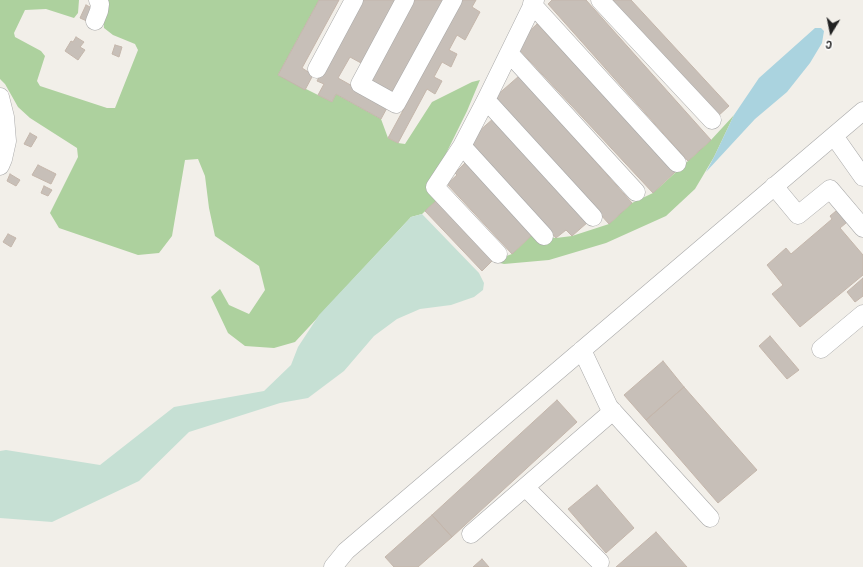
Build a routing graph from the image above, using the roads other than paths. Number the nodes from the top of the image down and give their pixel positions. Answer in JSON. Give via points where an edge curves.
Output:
{"nodes":[{"id":1,"x":98,"y":0,"type":"edge"},
{"id":2,"x":354,"y":0,"type":"edge"},
{"id":3,"x":405,"y":0,"type":"edge"},
{"id":4,"x":453,"y":0,"type":"edge"},
{"id":5,"x":600,"y":0,"type":"edge"},
{"id":6,"x":534,"y":2,"type":"edge"},
{"id":7,"x":95,"y":21,"type":"dead end"},
{"id":8,"x":509,"y":53,"type":"junction"},
{"id":9,"x":317,"y":69,"type":"dead end"},
{"id":10,"x":0,"y":97,"type":"edge"},
{"id":11,"x":486,"y":100,"type":"junction"},
{"id":12,"x":863,"y":111,"type":"edge"},
{"id":13,"x":712,"y":120,"type":"dead end"},
{"id":14,"x":834,"y":136,"type":"junction"},
{"id":15,"x":462,"y":146,"type":"junction"},
{"id":16,"x":677,"y":163,"type":"dead end"},
{"id":17,"x":0,"y":166,"type":"edge"},
{"id":18,"x":863,"y":178,"type":"edge"},
{"id":19,"x":774,"y":186,"type":"junction"},
{"id":20,"x":636,"y":192,"type":"dead end"},
{"id":21,"x":593,"y":218,"type":"dead end"},
{"id":22,"x":863,"y":228,"type":"edge"},
{"id":23,"x":544,"y":236,"type":"dead end"},
{"id":24,"x":498,"y":254,"type":"dead end"},
{"id":25,"x":863,"y":314,"type":"edge"},
{"id":26,"x":821,"y":349,"type":"dead end"},
{"id":27,"x":582,"y":350,"type":"junction"},
{"id":28,"x":613,"y":411,"type":"junction"},
{"id":29,"x":525,"y":487,"type":"junction"},
{"id":30,"x":710,"y":518,"type":"dead end"},
{"id":31,"x":470,"y":534,"type":"dead end"},
{"id":32,"x":344,"y":559,"type":"edge"},
{"id":33,"x":600,"y":562,"type":"dead end"},
{"id":34,"x":333,"y":567,"type":"edge"}],
"edges":[{"from":1,"to":7,"type":"street","via":[[100,4]]},
{"from":2,"to":9,"type":"street"},
{"from":3,"to":4,"type":"street","via":[[360,84],[396,104]]},
{"from":5,"to":13,"type":"street"},
{"from":6,"to":8,"type":"street"},
{"from":6,"to":16,"type":"street"},
{"from":8,"to":11,"type":"street"},
{"from":8,"to":20,"type":"street"},
{"from":10,"to":17,"type":"street","via":[[6,117],[7,141]]},
{"from":11,"to":15,"type":"street"},
{"from":11,"to":21,"type":"street"},
{"from":12,"to":14,"type":"street"},
{"from":14,"to":18,"type":"street"},
{"from":14,"to":19,"type":"street"},
{"from":15,"to":23,"type":"street"},
{"from":15,"to":24,"type":"street","via":[[436,187]]},
{"from":19,"to":22,"type":"street","via":[[798,215],[830,188]]},
{"from":19,"to":27,"type":"street"},
{"from":25,"to":26,"type":"street"},
{"from":27,"to":28,"type":"street"},
{"from":27,"to":32,"type":"street"},
{"from":28,"to":29,"type":"street"},
{"from":28,"to":30,"type":"street"},
{"from":29,"to":31,"type":"street"},
{"from":29,"to":33,"type":"street"},
{"from":32,"to":34,"type":"street"}]}
